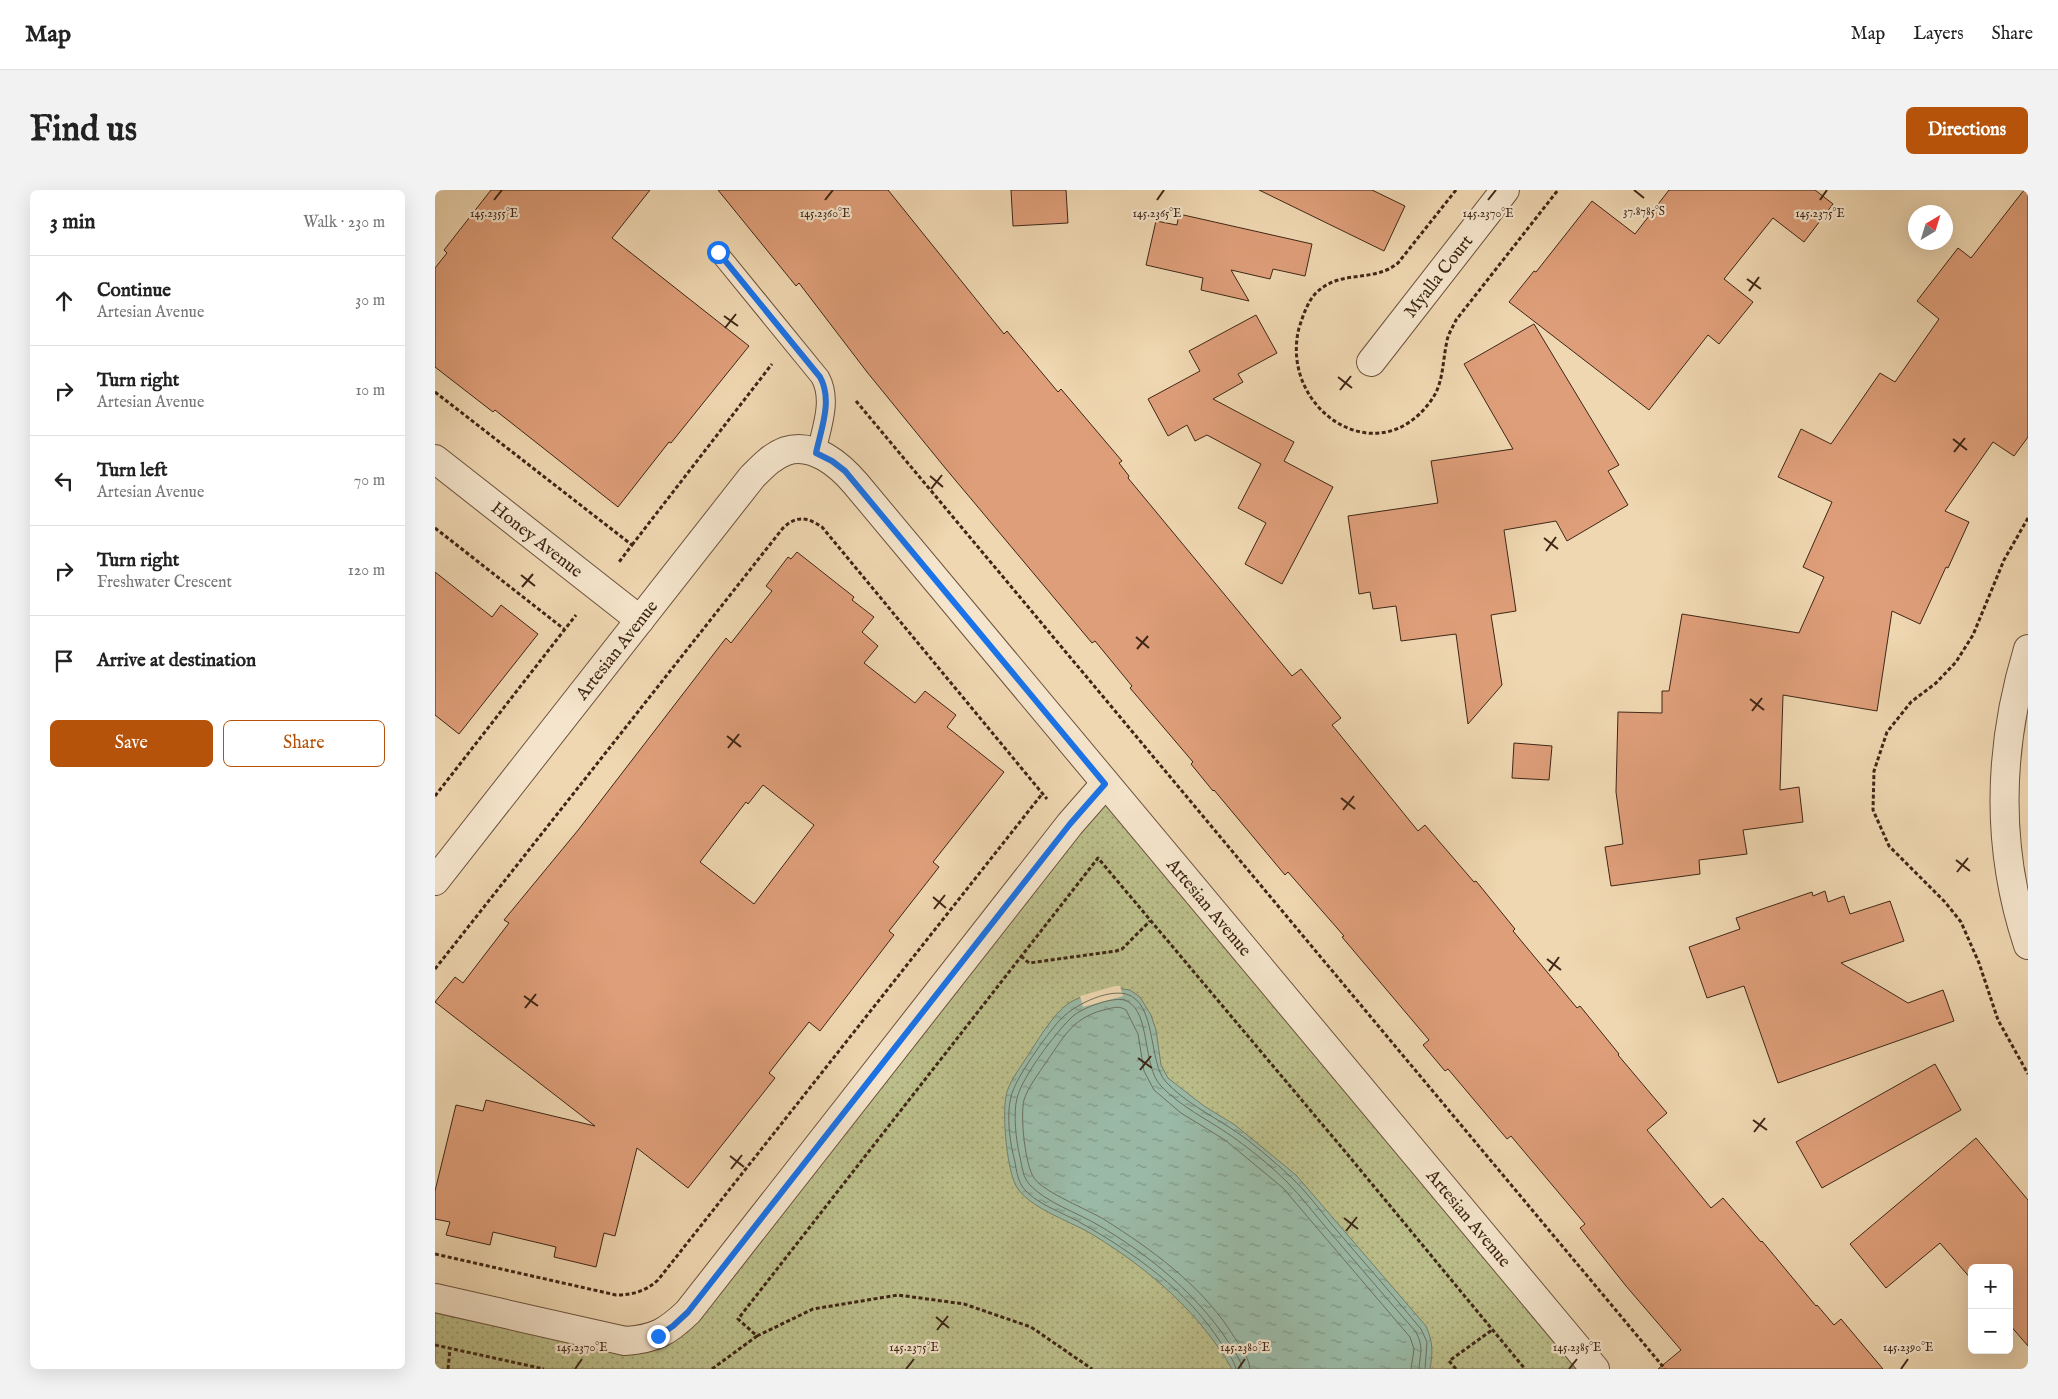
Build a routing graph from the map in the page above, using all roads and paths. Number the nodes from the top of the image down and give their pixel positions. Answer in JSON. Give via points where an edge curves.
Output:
{"nodes":[{"id":1,"x":1505,"y":190,"type":"edge"},
{"id":2,"x":718,"y":252,"type":"dead end"},
{"id":3,"x":775,"y":361,"type":"dead end"},
{"id":4,"x":1371,"y":362,"type":"dead end"},
{"id":5,"x":435,"y":392,"type":"edge"},
{"id":6,"x":851,"y":394,"type":"dead end"},
{"id":7,"x":816,"y":453,"type":"junction"},
{"id":8,"x":435,"y":459,"type":"edge"},
{"id":9,"x":2028,"y":518,"type":"edge"},
{"id":10,"x":435,"y":528,"type":"edge"},
{"id":11,"x":632,"y":545,"type":"junction"},
{"id":12,"x":615,"y":568,"type":"dead end"},
{"id":13,"x":579,"y":611,"type":"dead end"},
{"id":14,"x":640,"y":620,"type":"junction"},
{"id":15,"x":564,"y":629,"type":"junction"},
{"id":16,"x":2028,"y":649,"type":"edge"},
{"id":17,"x":1105,"y":784,"type":"junction"},
{"id":18,"x":435,"y":796,"type":"edge"},
{"id":19,"x":435,"y":882,"type":"edge"},
{"id":20,"x":1151,"y":921,"type":"junction"},
{"id":21,"x":2028,"y":945,"type":"edge"},
{"id":22,"x":1021,"y":956,"type":"junction"},
{"id":23,"x":435,"y":969,"type":"edge"},
{"id":24,"x":2028,"y":1074,"type":"edge"},
{"id":25,"x":435,"y":1254,"type":"edge"},
{"id":26,"x":435,"y":1298,"type":"edge"},
{"id":27,"x":1492,"y":1330,"type":"junction"},
{"id":28,"x":757,"y":1336,"type":"junction"},
{"id":29,"x":435,"y":1345,"type":"edge"},
{"id":30,"x":450,"y":1349,"type":"junction"},
{"id":31,"x":448,"y":1369,"type":"edge"},
{"id":32,"x":544,"y":1369,"type":"edge"},
{"id":33,"x":712,"y":1369,"type":"edge"},
{"id":34,"x":1092,"y":1369,"type":"edge"},
{"id":35,"x":1456,"y":1369,"type":"edge"},
{"id":36,"x":1525,"y":1369,"type":"edge"},
{"id":37,"x":1595,"y":1369,"type":"edge"},
{"id":38,"x":1665,"y":1369,"type":"edge"}],
"edges":[{"from":1,"to":4,"type":"street","name":"Myalla Court"},
{"from":2,"to":7,"type":"lane","via":[[826,387]]},
{"from":3,"to":11,"type":"path"},
{"from":5,"to":11,"type":"path"},
{"from":6,"to":38,"type":"path"},
{"from":7,"to":14,"type":"street","name":"Artesian Avenue","via":[[787,450],[763,466]]},
{"from":7,"to":17,"type":"street","name":"Artesian Avenue","via":[[845,471]]},
{"from":8,"to":14,"type":"street","name":"Honey Avenue"},
{"from":9,"to":24,"type":"path","via":[[2004,560],[1973,635],[1956,662],[1911,702],[1887,732],[1874,771],[1873,810],[1889,846],[1961,922],[1998,1020]]},
{"from":10,"to":15,"type":"path"},
{"from":11,"to":12,"type":"path"},
{"from":13,"to":15,"type":"path"},
{"from":14,"to":19,"type":"street","name":"Artesian Avenue"},
{"from":15,"to":18,"type":"path"},
{"from":16,"to":21,"type":"street","via":[[2009,728],[2004,825],[2009,873]]},
{"from":17,"to":26,"type":"street","via":[[1070,824],[688,1312],[673,1326],[658,1336],[625,1341]]},
{"from":17,"to":37,"type":"street","name":"Artesian Avenue"},
{"from":20,"to":22,"type":"path","via":[[1116,951],[1029,963]]},
{"from":20,"to":22,"type":"path","via":[[1098,858]]},
{"from":20,"to":27,"type":"path"},
{"from":22,"to":28,"type":"path","via":[[738,1319]]},
{"from":23,"to":25,"type":"path","via":[[789,522],[807,518],[822,527],[1042,794],[659,1280],[633,1294],[616,1295]]},
{"from":27,"to":35,"type":"path","via":[[1449,1361]]},
{"from":27,"to":36,"type":"path"},
{"from":28,"to":33,"type":"path"},
{"from":28,"to":34,"type":"path","via":[[813,1309],[898,1295],[964,1304],[1031,1327]]},
{"from":29,"to":30,"type":"path"},
{"from":30,"to":31,"type":"path"},
{"from":30,"to":32,"type":"path"}]}
